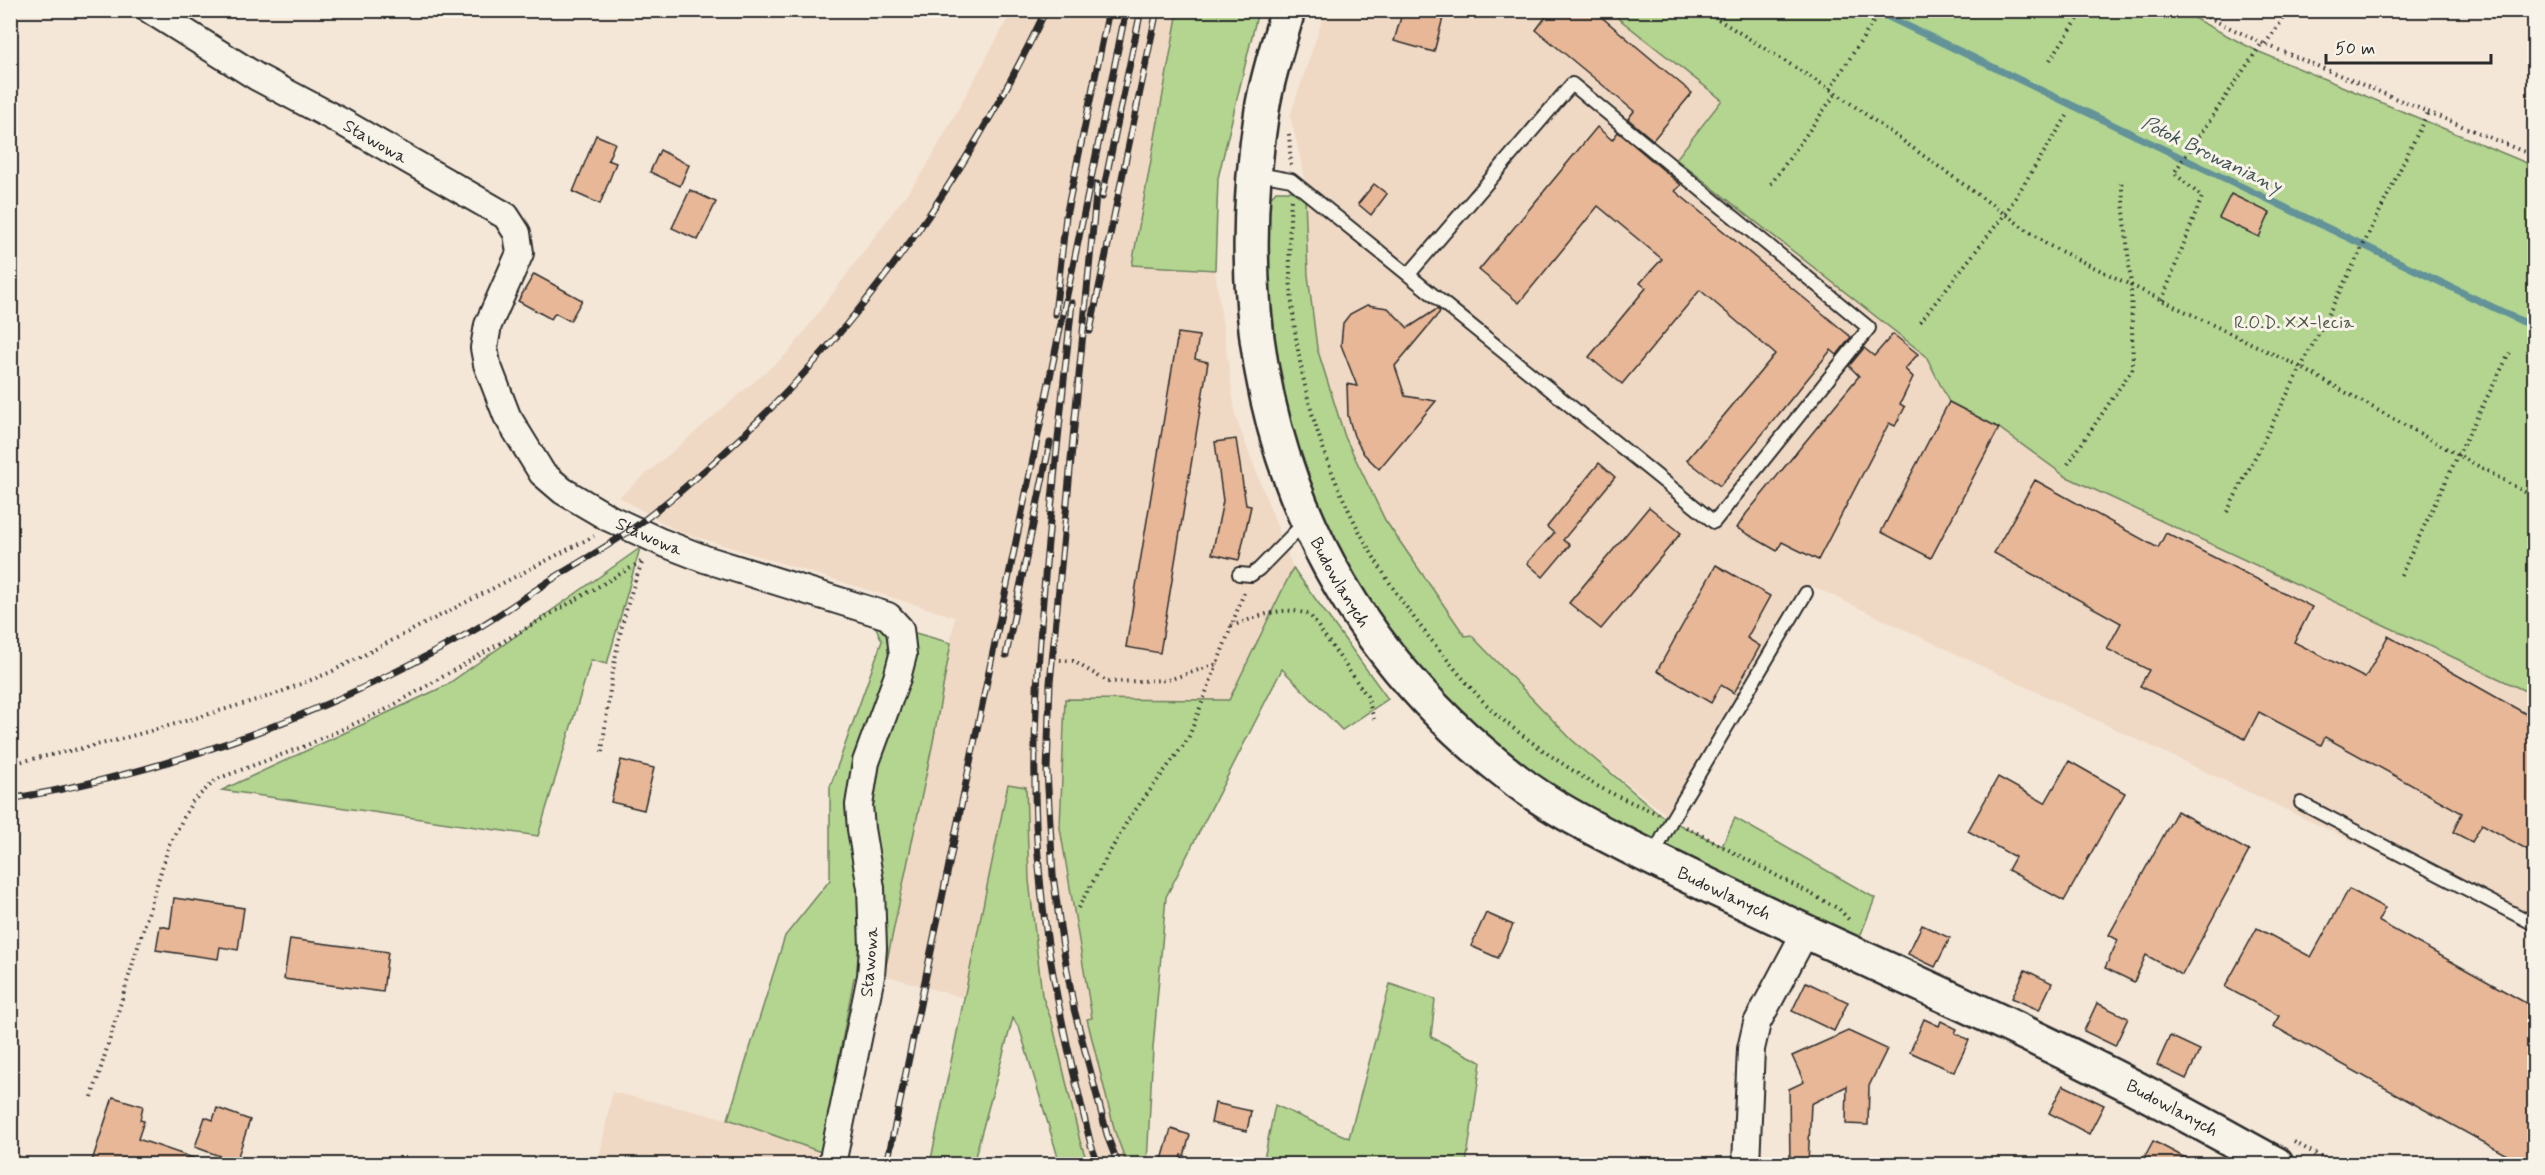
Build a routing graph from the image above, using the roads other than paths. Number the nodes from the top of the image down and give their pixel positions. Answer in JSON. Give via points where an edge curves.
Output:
{"nodes":[{"id":1,"x":150,"y":10,"type":"edge"},
{"id":2,"x":1288,"y":10,"type":"edge"},
{"id":3,"x":1254,"y":174,"type":"junction"},
{"id":4,"x":1410,"y":273,"type":"junction"},
{"id":5,"x":1307,"y":520,"type":"junction"},
{"id":6,"x":1245,"y":574,"type":"road end"},
{"id":7,"x":1806,"y":593,"type":"dead end"},
{"id":8,"x":2301,"y":803,"type":"dead end"},
{"id":9,"x":1652,"y":858,"type":"junction"},
{"id":10,"x":2535,"y":924,"type":"edge"},
{"id":11,"x":1806,"y":932,"type":"junction"},
{"id":12,"x":832,"y":1164,"type":"edge"},
{"id":13,"x":1746,"y":1164,"type":"edge"},
{"id":14,"x":2276,"y":1164,"type":"edge"}],
"edges":[{"from":1,"to":12,"type":"street","name":"Stawowa","via":[[257,77],[506,216],[515,228],[521,248],[488,325],[484,348],[487,364],[510,422],[542,473],[563,491],[661,542],[888,616],[900,629],[903,655],[861,782],[859,805],[871,888],[873,948],[864,1018]]},
{"from":2,"to":3,"type":"street","name":"Budowlanych","via":[[1262,106]]},
{"from":3,"to":4,"type":"lane","via":[[1291,180]]},
{"from":3,"to":5,"type":"street","name":"Budowlanych","via":[[1250,271],[1254,325],[1269,414]]},
{"from":4,"to":4,"type":"lane","via":[[1714,522],[1869,328],[1572,84]]},
{"from":5,"to":6,"type":"lane"},
{"from":5,"to":9,"type":"street","name":"Budowlanych","via":[[1344,592],[1381,648],[1458,733],[1520,784]]},
{"from":7,"to":9,"type":"lane","via":[[1671,819]]},
{"from":8,"to":10,"type":"lane"},
{"from":9,"to":11,"type":"street","name":"Budowlanych"},
{"from":11,"to":13,"type":"street","via":[[1757,1023],[1751,1049]]},
{"from":11,"to":14,"type":"street","name":"Budowlanych","via":[[2109,1074]]}]}
